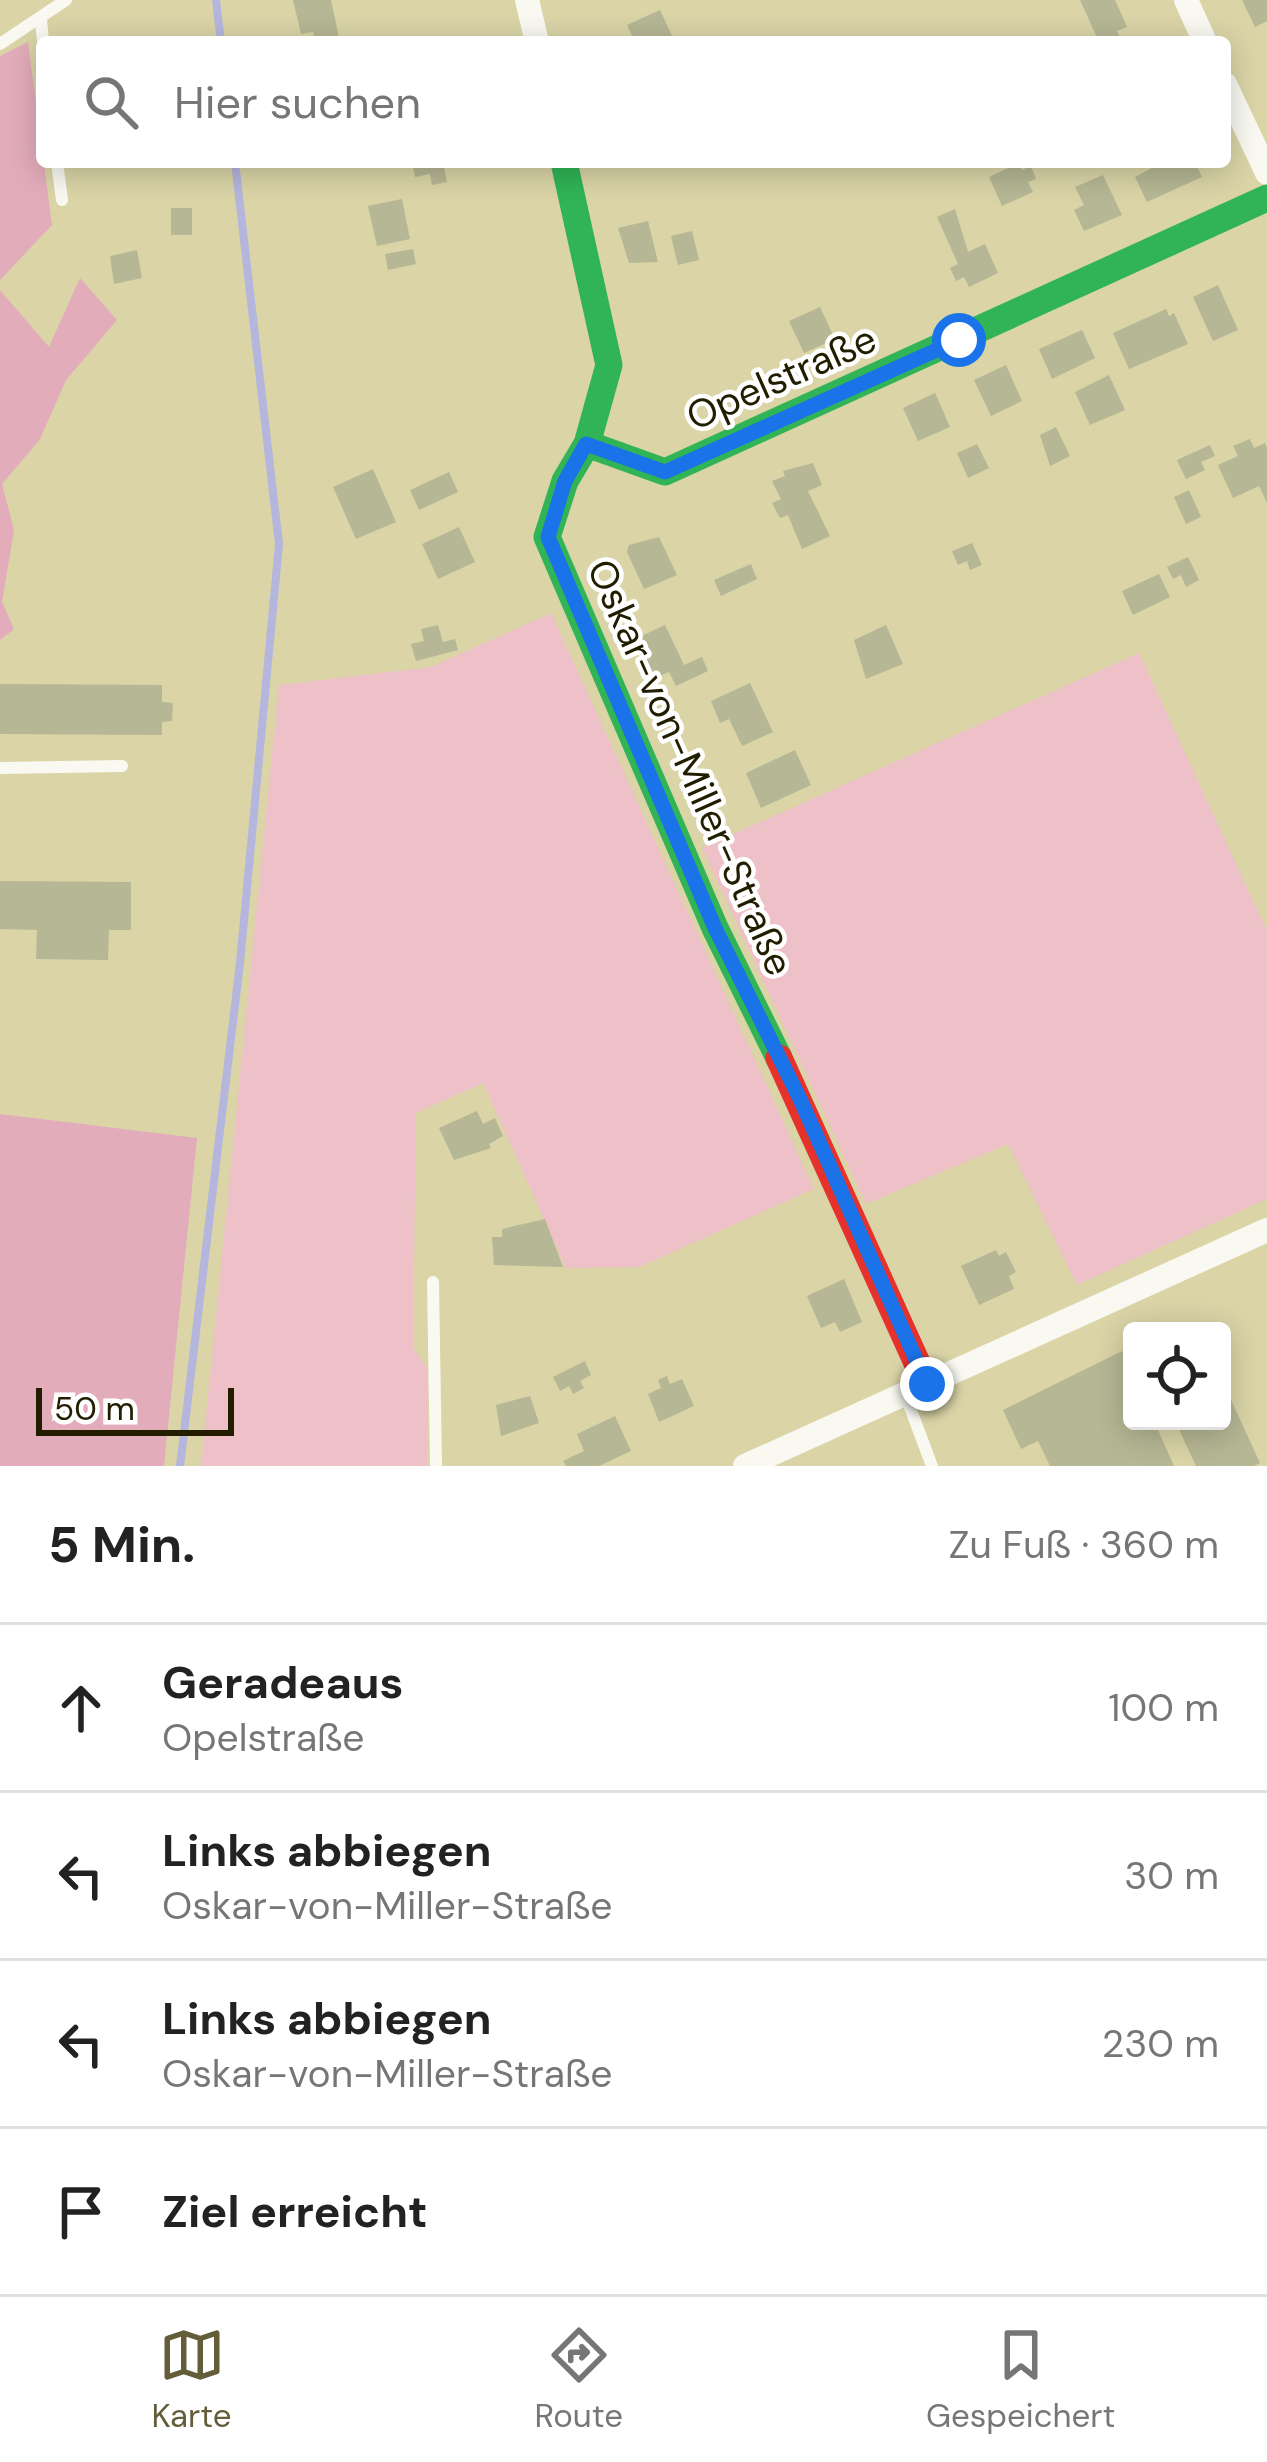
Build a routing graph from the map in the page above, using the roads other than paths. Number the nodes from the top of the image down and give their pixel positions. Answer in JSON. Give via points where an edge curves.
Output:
{"nodes":[{"id":1,"x":66,"y":0,"type":"edge"},
{"id":2,"x":527,"y":0,"type":"edge"},
{"id":3,"x":1186,"y":0,"type":"edge"},
{"id":4,"x":41,"y":19,"type":"junction"},
{"id":5,"x":43,"y":36,"type":"edge"},
{"id":6,"x":536,"y":36,"type":"edge"},
{"id":7,"x":1202,"y":36,"type":"edge"},
{"id":8,"x":0,"y":44,"type":"edge"},
{"id":9,"x":1231,"y":97,"type":"edge"},
{"id":10,"x":58,"y":168,"type":"edge"},
{"id":11,"x":565,"y":168,"type":"edge"},
{"id":12,"x":1267,"y":173,"type":"edge"},
{"id":13,"x":1267,"y":198,"type":"edge"},
{"id":14,"x":62,"y":200,"type":"dead end"},
{"id":15,"x":586,"y":444,"type":"junction"},
{"id":16,"x":122,"y":766,"type":"dead end"},
{"id":17,"x":0,"y":767,"type":"edge"},
{"id":18,"x":1267,"y":1230,"type":"edge"},
{"id":19,"x":433,"y":1282,"type":"dead end"},
{"id":20,"x":916,"y":1389,"type":"junction"},
{"id":21,"x":436,"y":1466,"type":"edge"},
{"id":22,"x":745,"y":1466,"type":"edge"},
{"id":23,"x":932,"y":1466,"type":"edge"}],
"edges":[{"from":1,"to":4,"type":"lane"},
{"from":2,"to":6,"type":"street"},
{"from":3,"to":7,"type":"street"},
{"from":4,"to":5,"type":"lane"},
{"from":4,"to":8,"type":"lane"},
{"from":9,"to":12,"type":"street"},
{"from":10,"to":14,"type":"lane"},
{"from":11,"to":15,"type":"street","name":"Oskar-von-Miller-Straße","via":[[609,365]]},
{"from":13,"to":15,"type":"street","name":"Opelstraße","via":[[665,472]]},
{"from":15,"to":20,"type":"street","name":"Oskar-von-Miller-Straße","via":[[548,537],[715,928],[800,1099]]},
{"from":16,"to":17,"type":"lane"},
{"from":18,"to":20,"type":"street"},
{"from":19,"to":21,"type":"lane"},
{"from":20,"to":22,"type":"street"},
{"from":20,"to":23,"type":"lane"}]}
